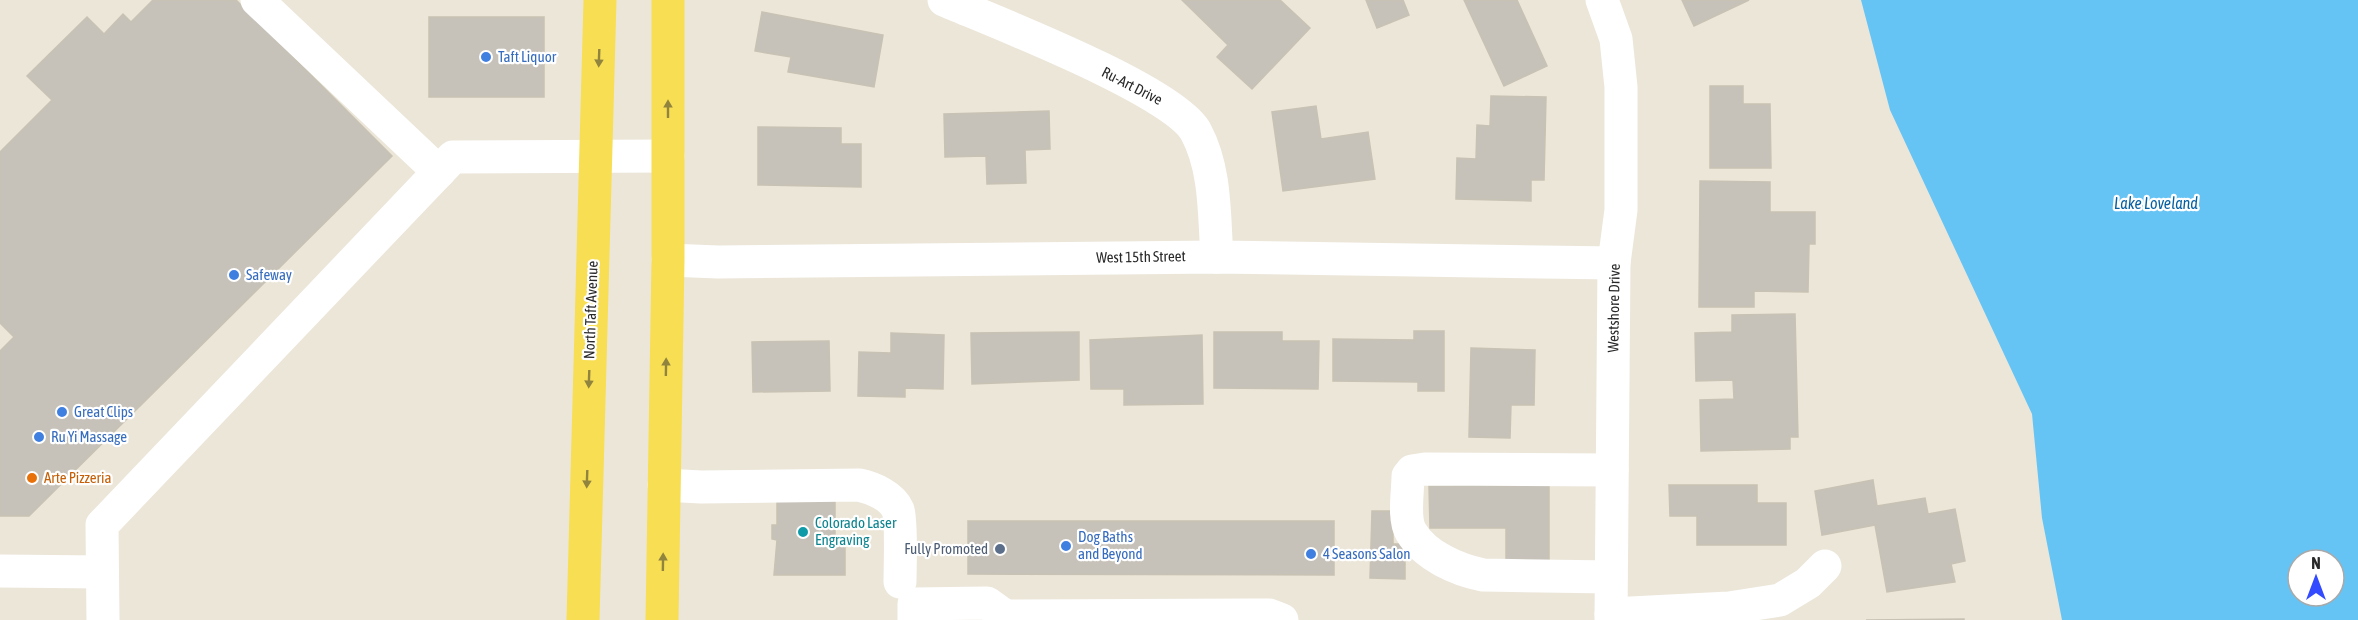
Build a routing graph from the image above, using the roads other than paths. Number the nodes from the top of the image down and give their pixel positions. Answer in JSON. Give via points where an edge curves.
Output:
{"nodes":[{"id":1,"x":257,"y":0,"type":"edge"},
{"id":2,"x":600,"y":0,"type":"edge"},
{"id":3,"x":668,"y":0,"type":"edge"},
{"id":4,"x":944,"y":0,"type":"edge"},
{"id":5,"x":1602,"y":0,"type":"edge"},
{"id":6,"x":596,"y":155,"type":"junction"},
{"id":7,"x":668,"y":156,"type":"junction"},
{"id":8,"x":439,"y":172,"type":"junction"},
{"id":9,"x":1217,"y":257,"type":"junction"},
{"id":10,"x":668,"y":260,"type":"junction"},
{"id":11,"x":1614,"y":263,"type":"junction"},
{"id":12,"x":1612,"y":470,"type":"junction"},
{"id":13,"x":664,"y":485,"type":"junction"},
{"id":14,"x":1825,"y":566,"type":"dead end"},
{"id":15,"x":0,"y":571,"type":"edge"},
{"id":16,"x":102,"y":572,"type":"junction"},
{"id":17,"x":1611,"y":577,"type":"junction"},
{"id":18,"x":900,"y":582,"type":"dead end"},
{"id":19,"x":1611,"y":617,"type":"edge"},
{"id":20,"x":1005,"y":618,"type":"edge"},
{"id":21,"x":1067,"y":618,"type":"edge"},
{"id":22,"x":1261,"y":618,"type":"edge"},
{"id":23,"x":103,"y":620,"type":"edge"},
{"id":24,"x":583,"y":620,"type":"edge"},
{"id":25,"x":662,"y":620,"type":"edge"},
{"id":26,"x":914,"y":620,"type":"edge"}],
"edges":[{"from":1,"to":8,"type":"street"},
{"from":2,"to":6,"type":"main road","name":"North Taft Avenue","one_way":true},
{"from":7,"to":3,"type":"main road","one_way":true},
{"from":4,"to":9,"type":"street","name":"Ru-Art Drive","via":[[1121,78],[1176,110],[1195,129],[1206,154]]},
{"from":5,"to":11,"type":"street","name":"Westshore Drive","via":[[1616,39],[1621,87],[1621,210]]},
{"from":6,"to":7,"type":"street"},
{"from":6,"to":8,"type":"street","via":[[453,157]]},
{"from":6,"to":24,"type":"main road","name":"North Taft Avenue","one_way":true},
{"from":7,"to":10,"type":"main road"},
{"from":8,"to":16,"type":"street","via":[[102,525]]},
{"from":9,"to":10,"type":"street","name":"West 15th Street"},
{"from":9,"to":11,"type":"street","name":"West 15th Street"},
{"from":13,"to":10,"type":"main road","one_way":true},
{"from":11,"to":12,"type":"street","name":"Westshore Drive"},
{"from":12,"to":17,"type":"street","name":"Westshore Drive"},
{"from":12,"to":17,"type":"street","via":[[1425,469],[1412,471],[1408,476],[1408,524],[1412,533],[1447,563],[1483,575]]},
{"from":13,"to":18,"type":"street","via":[[873,488],[898,511]]},
{"from":25,"to":13,"type":"main road","one_way":true},
{"from":14,"to":19,"type":"street","via":[[1808,583],[1780,600]]},
{"from":15,"to":16,"type":"street"},
{"from":16,"to":23,"type":"street"},
{"from":17,"to":19,"type":"street","name":"Westshore Drive"},
{"from":20,"to":21,"type":"street"},
{"from":20,"to":26,"type":"street","via":[[987,603],[914,604]]},
{"from":21,"to":22,"type":"street"}]}
